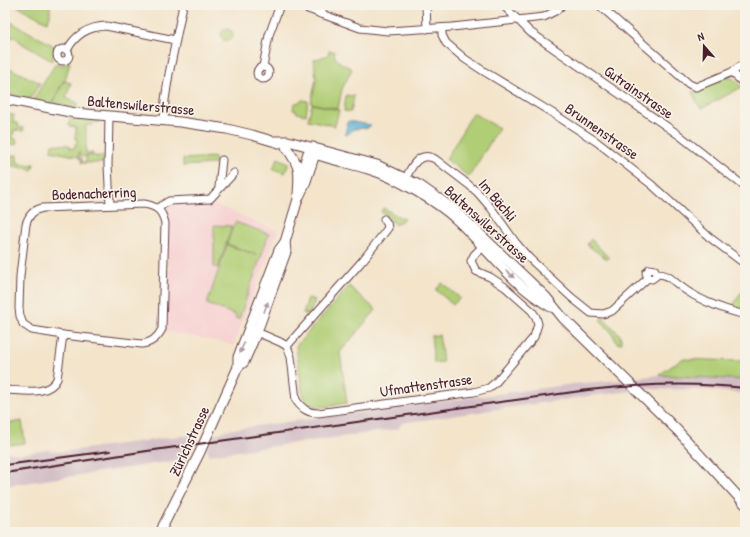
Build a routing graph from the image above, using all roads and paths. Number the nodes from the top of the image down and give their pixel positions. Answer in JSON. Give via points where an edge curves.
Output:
{"nodes":[{"id":1,"x":183,"y":5,"type":"edge"},
{"id":2,"x":280,"y":5,"type":"edge"},
{"id":3,"x":297,"y":5,"type":"edge"},
{"id":4,"x":324,"y":5,"type":"edge"},
{"id":5,"x":426,"y":5,"type":"edge"},
{"id":6,"x":503,"y":5,"type":"edge"},
{"id":7,"x":562,"y":5,"type":"edge"},
{"id":8,"x":599,"y":5,"type":"edge"},
{"id":9,"x":320,"y":14,"type":"junction"},
{"id":10,"x":517,"y":20,"type":"junction"},
{"id":11,"x":442,"y":28,"type":"junction"},
{"id":12,"x":427,"y":29,"type":"junction"},
{"id":13,"x":175,"y":40,"type":"junction"},
{"id":14,"x":67,"y":50,"type":"dead end"},
{"id":15,"x":745,"y":63,"type":"edge"},
{"id":16,"x":263,"y":68,"type":"dead end"},
{"id":17,"x":732,"y":72,"type":"junction"},
{"id":18,"x":745,"y":85,"type":"edge"},
{"id":19,"x":5,"y":99,"type":"edge"},
{"id":20,"x":109,"y":117,"type":"junction"},
{"id":21,"x":164,"y":120,"type":"junction"},
{"id":22,"x":274,"y":140,"type":"junction"},
{"id":23,"x":286,"y":147,"type":"junction"},
{"id":24,"x":312,"y":151,"type":"junction"},
{"id":25,"x":222,"y":160,"type":"dead end"},
{"id":26,"x":234,"y":173,"type":"dead end"},
{"id":27,"x":300,"y":178,"type":"junction"},
{"id":28,"x":404,"y":181,"type":"junction"},
{"id":29,"x":745,"y":187,"type":"edge"},
{"id":30,"x":219,"y":188,"type":"junction"},
{"id":31,"x":298,"y":199,"type":"junction"},
{"id":32,"x":110,"y":205,"type":"junction"},
{"id":33,"x":158,"y":208,"type":"junction"},
{"id":34,"x":384,"y":219,"type":"dead end"},
{"id":35,"x":485,"y":244,"type":"junction"},
{"id":36,"x":745,"y":264,"type":"edge"},
{"id":37,"x":745,"y":315,"type":"edge"},
{"id":38,"x":253,"y":331,"type":"junction"},
{"id":39,"x":63,"y":335,"type":"junction"},
{"id":40,"x":287,"y":346,"type":"junction"},
{"id":41,"x":5,"y":390,"type":"edge"},
{"id":42,"x":745,"y":504,"type":"edge"},
{"id":43,"x":160,"y":530,"type":"edge"}],
"edges":[{"from":1,"to":13,"type":"street"},
{"from":2,"to":16,"type":"street","via":[[269,35]]},
{"from":3,"to":9,"type":"street"},
{"from":4,"to":9,"type":"street"},
{"from":5,"to":12,"type":"street"},
{"from":6,"to":10,"type":"street","name":"Gutrainstrasse"},
{"from":7,"to":10,"type":"street","via":[[544,18]]},
{"from":8,"to":17,"type":"street","via":[[690,84],[696,87]]},
{"from":9,"to":12,"type":"street","via":[[360,28]]},
{"from":10,"to":11,"type":"street"},
{"from":10,"to":29,"type":"street","name":"Gutrainstrasse","via":[[530,32],[679,135]]},
{"from":11,"to":12,"type":"street"},
{"from":11,"to":36,"type":"street","name":"Brunnenstrasse","via":[[446,43],[465,58],[597,142],[652,185],[709,237]]},
{"from":13,"to":14,"type":"street","via":[[96,26],[76,37]]},
{"from":13,"to":21,"type":"street"},
{"from":15,"to":17,"type":"street"},
{"from":17,"to":18,"type":"street"},
{"from":19,"to":20,"type":"main road","name":"Baltenswilerstrasse","via":[[53,110]]},
{"from":20,"to":21,"type":"main road","name":"Baltenswilerstrasse"},
{"from":20,"to":32,"type":"street"},
{"from":21,"to":22,"type":"main road","name":"Baltenswilerstrasse","via":[[227,129]]},
{"from":22,"to":23,"type":"main road","name":"Baltenswilerstrasse"},
{"from":22,"to":24,"type":"main road","name":"Baltenswilerstrasse","via":[[288,141]]},
{"from":23,"to":24,"type":"main road","name":"Baltenswilerstrasse"},
{"from":23,"to":27,"type":"main road","name":"Zürichstrasse","via":[[294,157]]},
{"from":24,"to":27,"type":"main road","name":"Zürichstrasse"},
{"from":24,"to":28,"type":"main road","name":"Baltenswilerstrasse"},
{"from":24,"to":31,"type":"main road","name":"Zürichstrasse","via":[[305,184]]},
{"from":25,"to":30,"type":"street"},
{"from":26,"to":30,"type":"street"},
{"from":27,"to":31,"type":"main road","name":"Zürichstrasse"},
{"from":28,"to":35,"type":"main road","name":"Baltenswilerstrasse","via":[[444,202],[467,221]]},
{"from":28,"to":37,"type":"street","name":"Im Bächli","via":[[419,159],[424,156],[435,159],[478,193],[528,256],[591,312],[603,314],[612,310],[648,278],[654,278],[656,274],[665,274],[700,299]]},
{"from":30,"to":33,"type":"street","via":[[210,199],[169,201]]},
{"from":31,"to":38,"type":"main road","name":"Zürichstrasse"},
{"from":32,"to":33,"type":"street","name":"Bodenacherring","via":[[144,204]]},
{"from":32,"to":39,"type":"street","name":"Bodenacherring","via":[[43,208],[37,209],[28,217],[20,276],[21,320],[32,330]]},
{"from":33,"to":39,"type":"street","name":"Bodenacherring","via":[[165,223],[162,329],[159,335],[142,344]]},
{"from":34,"to":40,"type":"street","via":[[388,228]]},
{"from":35,"to":40,"type":"street","name":"Ufmattenstrasse","via":[[471,261],[476,271],[505,287],[532,311],[538,324],[534,337],[489,388],[310,413],[299,406],[296,400],[291,357]]},
{"from":35,"to":42,"type":"main road","name":"Baltenswilerstrasse","via":[[546,298]]},
{"from":38,"to":40,"type":"street"},
{"from":38,"to":43,"type":"main road","name":"Zürichstrasse","via":[[238,357],[238,367],[200,452]]},
{"from":39,"to":41,"type":"street","via":[[57,379],[50,388]]}]}
